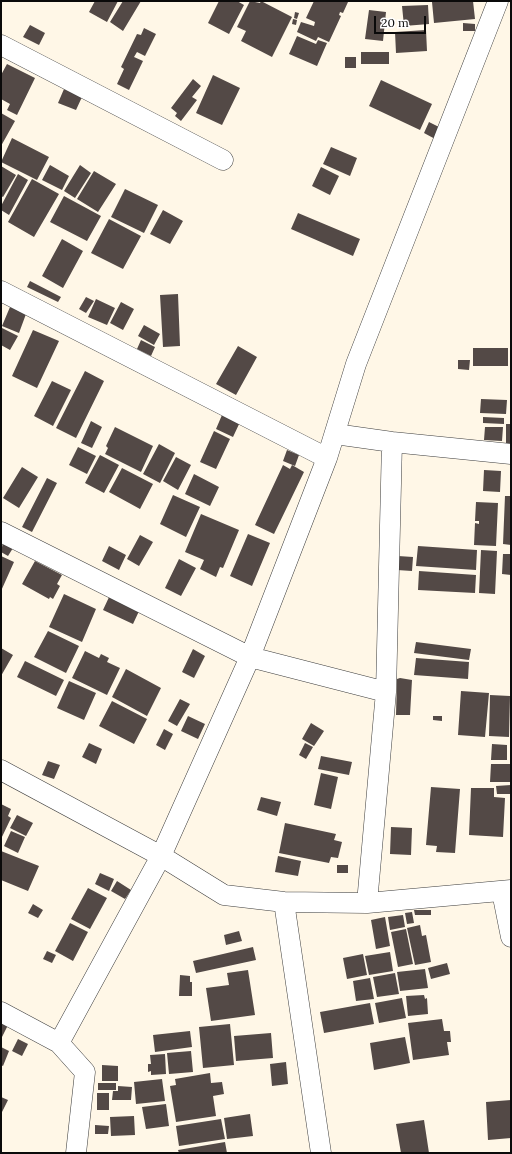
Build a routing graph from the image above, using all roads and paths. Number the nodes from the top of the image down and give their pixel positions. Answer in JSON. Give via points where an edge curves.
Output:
{"nodes":[{"id":1,"x":498,"y":1,"type":"edge"},
{"id":2,"x":1,"y":45,"type":"edge"},
{"id":3,"x":223,"y":160,"type":"dead end"},
{"id":4,"x":1,"y":291,"type":"edge"},
{"id":5,"x":335,"y":434,"type":"junction"},
{"id":6,"x":392,"y":442,"type":"junction"},
{"id":7,"x":511,"y":454,"type":"edge"},
{"id":8,"x":327,"y":458,"type":"junction"},
{"id":9,"x":1,"y":532,"type":"edge"},
{"id":10,"x":250,"y":657,"type":"junction"},
{"id":11,"x":386,"y":692,"type":"junction"},
{"id":12,"x":1,"y":770,"type":"edge"},
{"id":13,"x":161,"y":856,"type":"junction"},
{"id":14,"x":507,"y":891,"type":"edge"},
{"id":15,"x":284,"y":902,"type":"junction"},
{"id":16,"x":367,"y":903,"type":"junction"},
{"id":17,"x":511,"y":937,"type":"edge"},
{"id":18,"x":1,"y":1012,"type":"edge"},
{"id":19,"x":58,"y":1043,"type":"junction"},
{"id":20,"x":76,"y":1153,"type":"edge"},
{"id":21,"x":321,"y":1153,"type":"edge"}],
"edges":[{"from":1,"to":5,"type":"street","via":[[356,364]]},
{"from":2,"to":3,"type":"street"},
{"from":4,"to":8,"type":"street"},
{"from":5,"to":6,"type":"street"},
{"from":5,"to":8,"type":"street"},
{"from":6,"to":7,"type":"street"},
{"from":6,"to":11,"type":"street"},
{"from":8,"to":10,"type":"street"},
{"from":9,"to":10,"type":"street"},
{"from":10,"to":11,"type":"street"},
{"from":10,"to":13,"type":"street"},
{"from":11,"to":16,"type":"street"},
{"from":12,"to":13,"type":"street"},
{"from":13,"to":15,"type":"street","via":[[224,895]]},
{"from":13,"to":19,"type":"street"},
{"from":14,"to":16,"type":"street"},
{"from":14,"to":17,"type":"street"},
{"from":15,"to":16,"type":"street"},
{"from":15,"to":21,"type":"street"},
{"from":18,"to":19,"type":"street"},
{"from":19,"to":20,"type":"street","via":[[86,1072]]}]}
